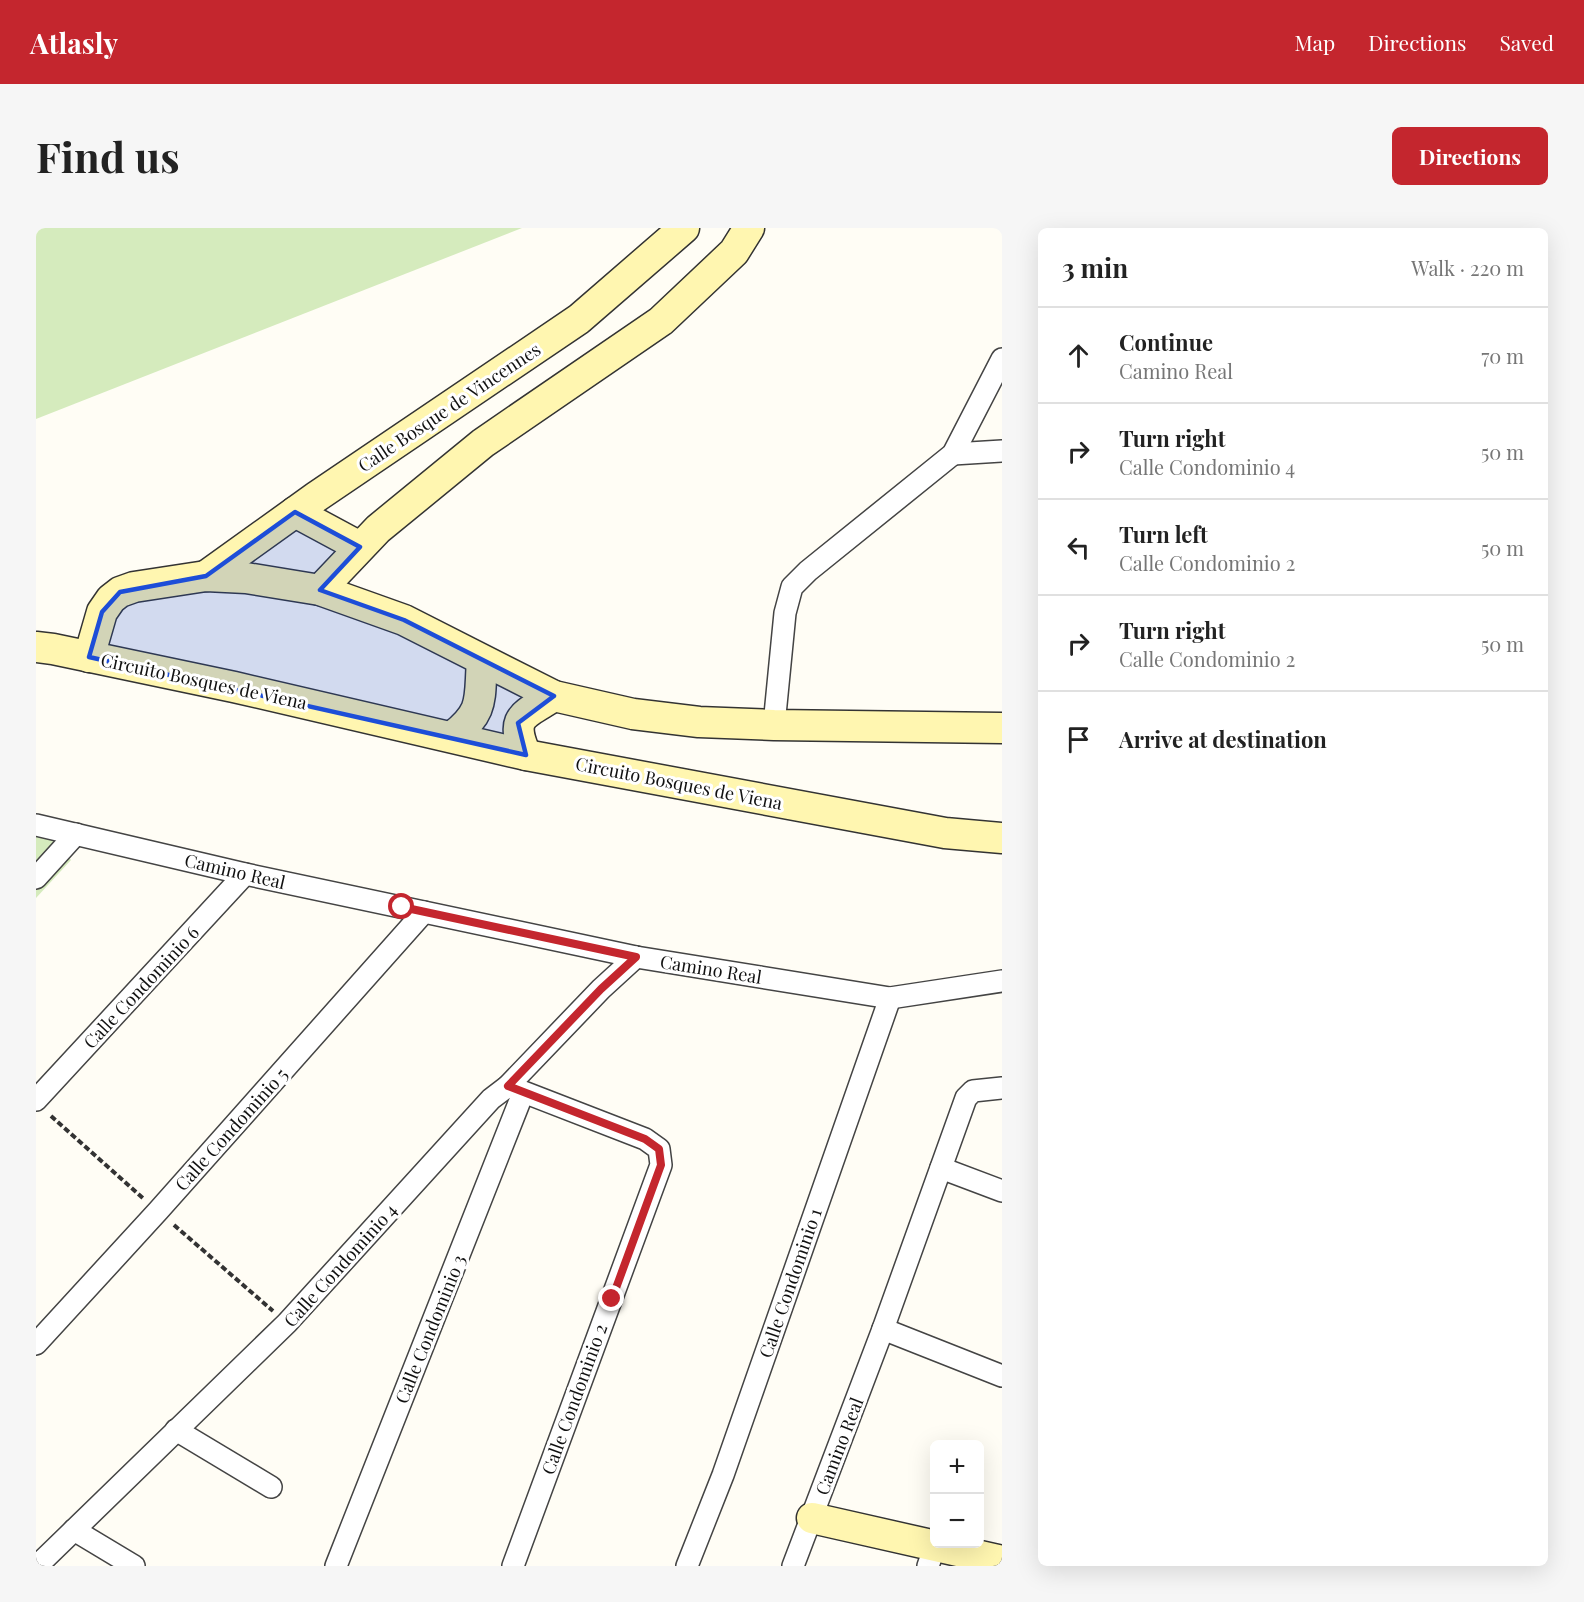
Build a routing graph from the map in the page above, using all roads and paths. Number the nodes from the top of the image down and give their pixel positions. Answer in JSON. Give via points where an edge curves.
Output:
{"nodes":[{"id":1,"x":684,"y":228,"type":"edge"},
{"id":2,"x":749,"y":228,"type":"edge"},
{"id":3,"x":1002,"y":359,"type":"edge"},
{"id":4,"x":1002,"y":452,"type":"edge"},
{"id":5,"x":953,"y":454,"type":"junction"},
{"id":6,"x":295,"y":512,"type":"junction"},
{"id":7,"x":360,"y":547,"type":"junction"},
{"id":8,"x":207,"y":576,"type":"junction"},
{"id":9,"x":320,"y":590,"type":"junction"},
{"id":10,"x":36,"y":647,"type":"edge"},
{"id":11,"x":89,"y":657,"type":"junction"},
{"id":12,"x":482,"y":662,"type":"junction"},
{"id":13,"x":554,"y":696,"type":"junction"},
{"id":14,"x":774,"y":725,"type":"junction"},
{"id":15,"x":1002,"y":728,"type":"edge"},
{"id":16,"x":453,"y":736,"type":"junction"},
{"id":17,"x":525,"y":755,"type":"junction"},
{"id":18,"x":36,"y":825,"type":"edge"},
{"id":19,"x":76,"y":834,"type":"junction"},
{"id":20,"x":1002,"y":838,"type":"edge"},
{"id":21,"x":245,"y":874,"type":"junction"},
{"id":22,"x":36,"y":878,"type":"edge"},
{"id":23,"x":424,"y":912,"type":"junction"},
{"id":24,"x":636,"y":957,"type":"junction"},
{"id":25,"x":1002,"y":981,"type":"edge"},
{"id":26,"x":890,"y":998,"type":"junction"},
{"id":27,"x":1002,"y":1088,"type":"edge"},
{"id":28,"x":516,"y":1089,"type":"junction"},
{"id":29,"x":36,"y":1100,"type":"edge"},
{"id":30,"x":941,"y":1168,"type":"junction"},
{"id":31,"x":1002,"y":1191,"type":"edge"},
{"id":32,"x":883,"y":1329,"type":"junction"},
{"id":33,"x":36,"y":1344,"type":"edge"},
{"id":34,"x":1002,"y":1376,"type":"edge"},
{"id":35,"x":176,"y":1430,"type":"junction"},
{"id":36,"x":272,"y":1486,"type":"dead end"},
{"id":37,"x":812,"y":1518,"type":"junction"},
{"id":38,"x":74,"y":1530,"type":"junction"},
{"id":39,"x":932,"y":1556,"type":"edge"},
{"id":40,"x":1002,"y":1561,"type":"edge"},
{"id":41,"x":37,"y":1566,"type":"edge"},
{"id":42,"x":134,"y":1566,"type":"edge"},
{"id":43,"x":336,"y":1566,"type":"edge"},
{"id":44,"x":513,"y":1566,"type":"edge"},
{"id":45,"x":687,"y":1566,"type":"edge"},
{"id":46,"x":793,"y":1566,"type":"edge"}],
"edges":[{"from":1,"to":6,"type":"main road","name":"Calle Bosque de Vincennes","via":[[579,319]]},
{"from":2,"to":7,"type":"main road","via":[[734,252],[661,321],[483,443]]},
{"from":3,"to":5,"type":"street"},
{"from":4,"to":5,"type":"street"},
{"from":5,"to":14,"type":"street","via":[[792,587],[785,613]]},
{"from":6,"to":7,"type":"main road"},
{"from":6,"to":8,"type":"main road","name":"Calle Bosque de Vincennes"},
{"from":7,"to":9,"type":"main road"},
{"from":8,"to":9,"type":"main road","name":"Circuito Bosques de Viena"},
{"from":8,"to":11,"type":"main road","name":"Circuito Bosques de Viena","via":[[120,592],[102,612]]},
{"from":9,"to":12,"type":"main road","name":"Circuito Bosques de Viena","via":[[404,620]]},
{"from":10,"to":11,"type":"main road"},
{"from":11,"to":16,"type":"main road","name":"Circuito Bosques de Viena"},
{"from":12,"to":13,"type":"main road","name":"Circuito Bosques de Viena"},
{"from":12,"to":16,"type":"main road","via":[[477,713]]},
{"from":13,"to":14,"type":"main road","name":"Circuito Bosques de Viena","via":[[633,714]]},
{"from":13,"to":17,"type":"main road","via":[[518,723]]},
{"from":14,"to":15,"type":"main road","name":"Circuito Bosques de Viena"},
{"from":16,"to":17,"type":"main road","name":"Circuito Bosques de Viena"},
{"from":17,"to":20,"type":"main road","name":"Circuito Bosques de Viena","via":[[945,833]]},
{"from":18,"to":19,"type":"street","name":"Camino Real"},
{"from":19,"to":21,"type":"street","name":"Camino Real"},
{"from":19,"to":22,"type":"street"},
{"from":21,"to":23,"type":"street","name":"Camino Real"},
{"from":21,"to":29,"type":"street","name":"Calle Condominio 6"},
{"from":23,"to":24,"type":"street","name":"Camino Real"},
{"from":23,"to":33,"type":"street","name":"Calle Condominio 5"},
{"from":24,"to":26,"type":"street","name":"Camino Real"},
{"from":24,"to":28,"type":"street","name":"Calle Condominio 4","via":[[601,989]]},
{"from":25,"to":26,"type":"street","name":"Camino Real"},
{"from":26,"to":45,"type":"street","name":"Calle Condominio 1","via":[[723,1475]]},
{"from":27,"to":30,"type":"street","name":"Camino Real","via":[[973,1091],[966,1098]]},
{"from":28,"to":35,"type":"street","name":"Calle Condominio 4","via":[[491,1099],[287,1323]]},
{"from":28,"to":43,"type":"street","name":"Calle Condominio 3"},
{"from":28,"to":44,"type":"street","name":"Calle Condominio 2","via":[[645,1139],[659,1149],[661,1165]]},
{"from":30,"to":31,"type":"street"},
{"from":30,"to":32,"type":"street","name":"Camino Real"},
{"from":32,"to":34,"type":"street"},
{"from":32,"to":37,"type":"street","name":"Camino Real"},
{"from":35,"to":36,"type":"street"},
{"from":35,"to":38,"type":"street","name":"Calle Condominio 4"},
{"from":37,"to":39,"type":"main road"},
{"from":37,"to":46,"type":"street","name":"Camino Real"},
{"from":38,"to":41,"type":"street","name":"Calle Condominio 4"},
{"from":38,"to":42,"type":"street"},
{"from":39,"to":40,"type":"main road"}]}
